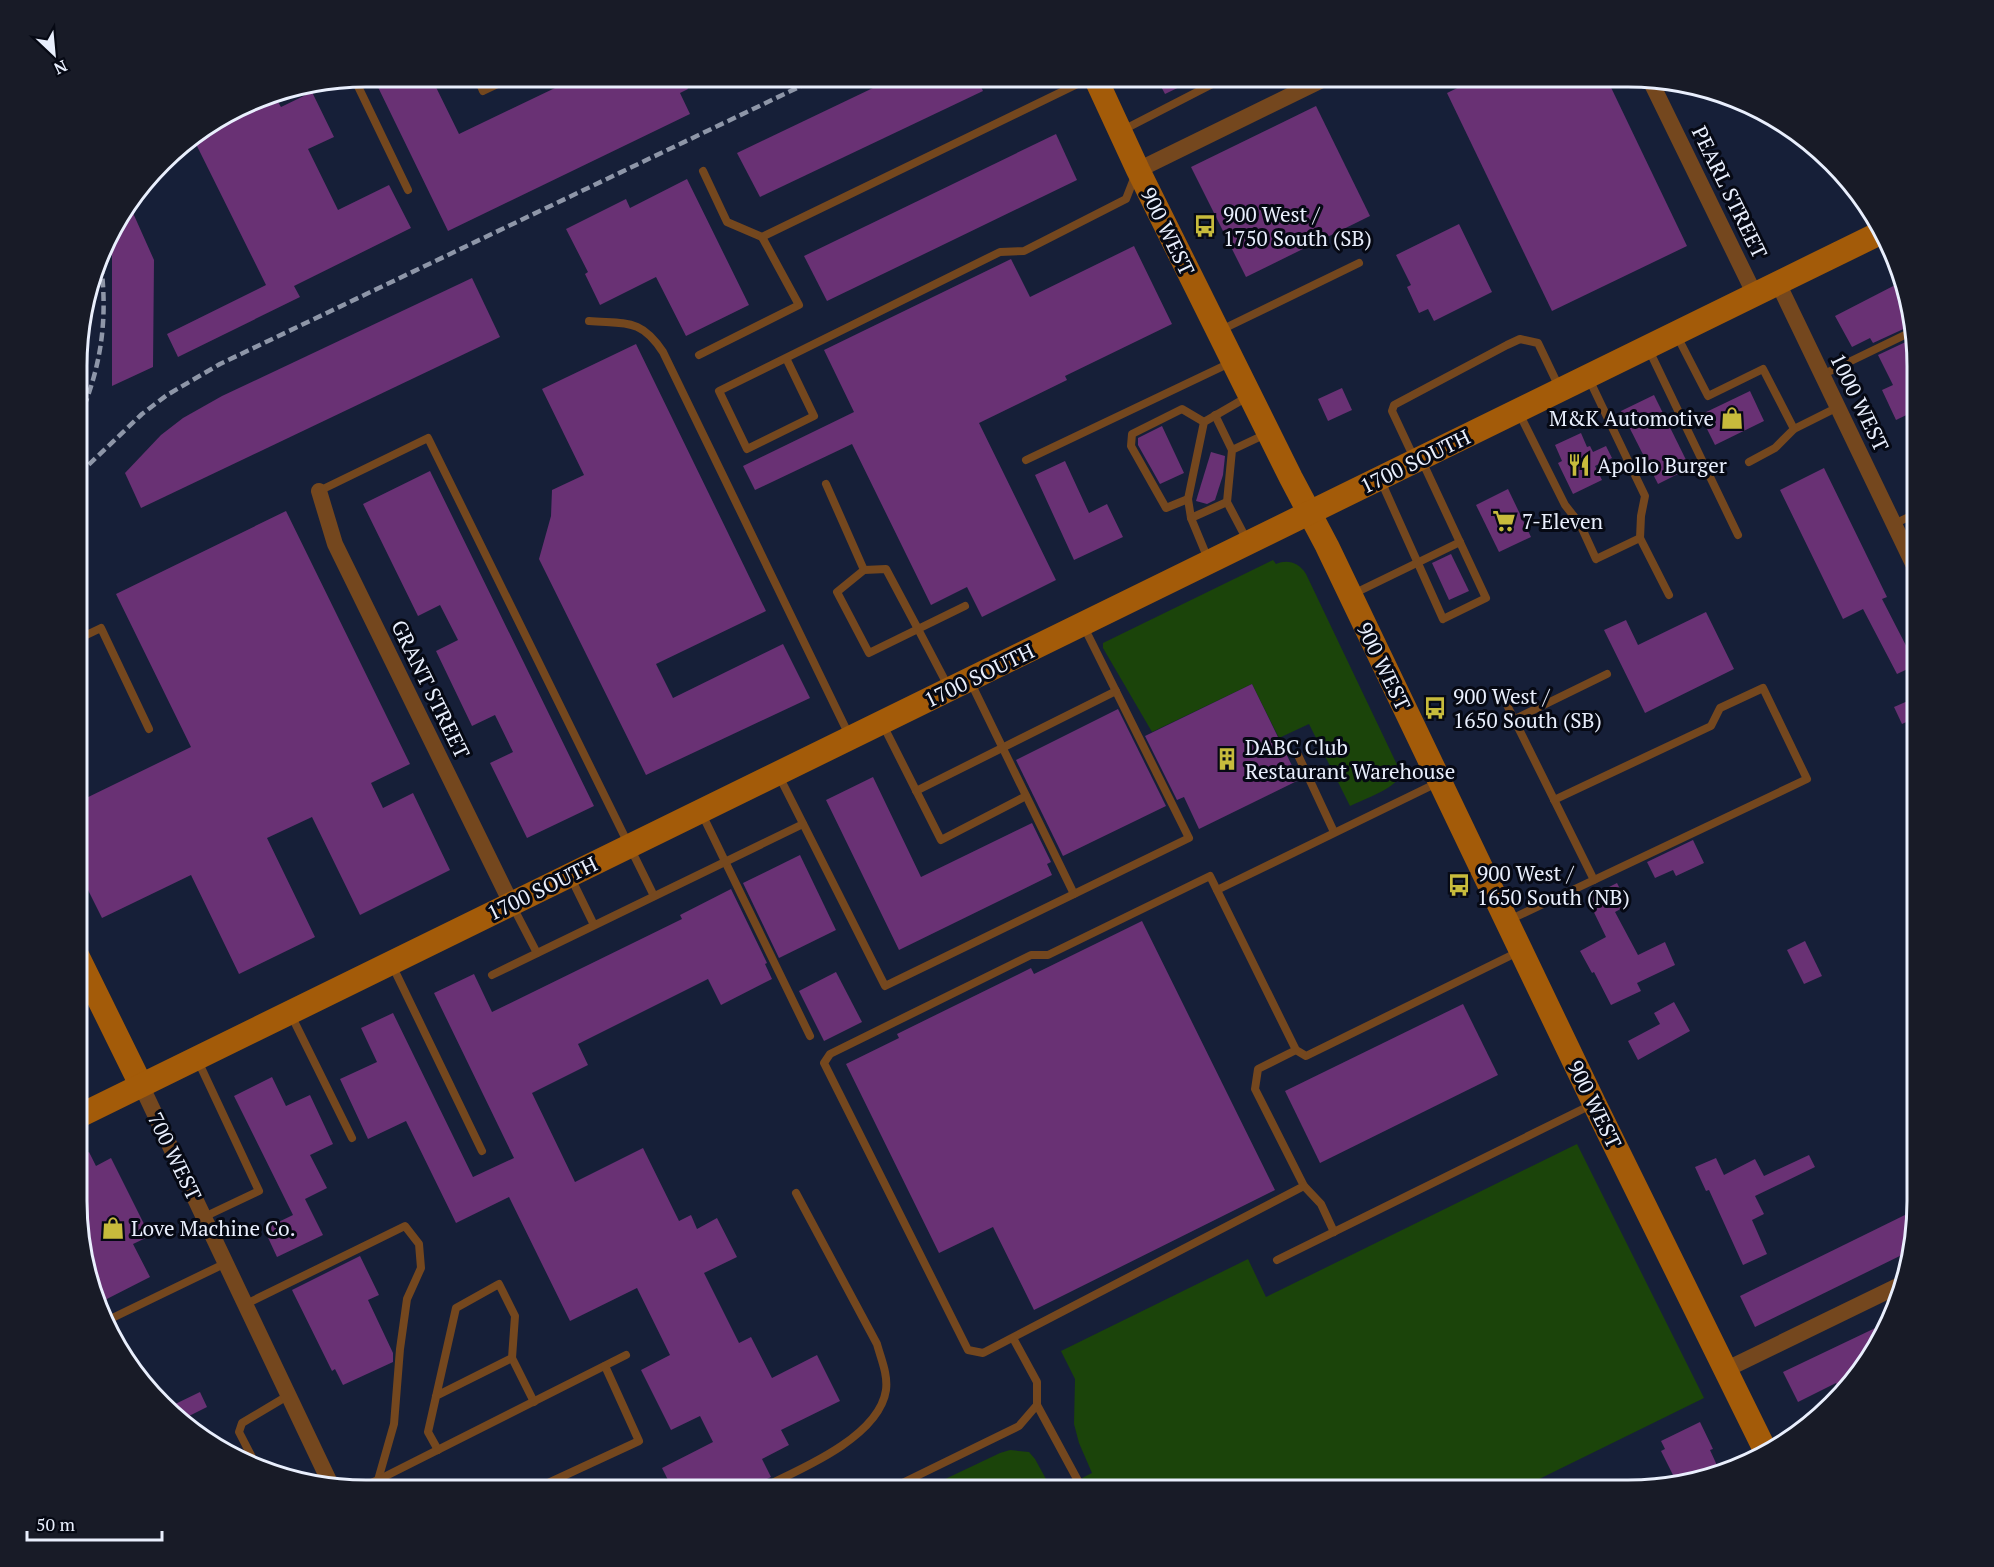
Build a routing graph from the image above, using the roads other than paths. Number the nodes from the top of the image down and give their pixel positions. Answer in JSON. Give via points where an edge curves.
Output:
{"nodes":[{"id":1,"x":359,"y":87,"type":"edge"},
{"id":2,"x":1073,"y":87,"type":"edge"},
{"id":3,"x":1099,"y":87,"type":"edge"},
{"id":4,"x":1206,"y":87,"type":"edge"},
{"id":5,"x":1308,"y":87,"type":"edge"},
{"id":6,"x":1654,"y":88,"type":"edge"},
{"id":7,"x":1120,"y":131,"type":"junction"},
{"id":8,"x":1138,"y":170,"type":"junction"},
{"id":9,"x":703,"y":171,"type":"dead end"},
{"id":10,"x":408,"y":190,"type":"dead end"},
{"id":11,"x":1875,"y":236,"type":"edge"},
{"id":12,"x":762,"y":237,"type":"junction"},
{"id":13,"x":1359,"y":263,"type":"dead end"},
{"id":14,"x":1778,"y":283,"type":"junction"},
{"id":15,"x":1755,"y":295,"type":"junction"},
{"id":16,"x":590,"y":321,"type":"dead end"},
{"id":17,"x":1218,"y":332,"type":"junction"},
{"id":18,"x":1676,"y":333,"type":"junction"},
{"id":19,"x":1905,"y":335,"type":"edge"},
{"id":20,"x":1648,"y":347,"type":"junction"},
{"id":21,"x":699,"y":355,"type":"dead end"},
{"id":22,"x":786,"y":358,"type":"junction"},
{"id":23,"x":1233,"y":362,"type":"junction"},
{"id":24,"x":1822,"y":375,"type":"junction"},
{"id":25,"x":1587,"y":377,"type":"junction"},
{"id":26,"x":1560,"y":390,"type":"junction"},
{"id":27,"x":1250,"y":396,"type":"junction"},
{"id":28,"x":1838,"y":407,"type":"junction"},
{"id":29,"x":1518,"y":411,"type":"junction"},
{"id":30,"x":1215,"y":415,"type":"junction"},
{"id":31,"x":1204,"y":422,"type":"junction"},
{"id":32,"x":1794,"y":429,"type":"junction"},
{"id":33,"x":1268,"y":433,"type":"junction"},
{"id":34,"x":1232,"y":450,"type":"junction"},
{"id":35,"x":1418,"y":459,"type":"junction"},
{"id":36,"x":1026,"y":460,"type":"dead end"},
{"id":37,"x":1749,"y":462,"type":"dead end"},
{"id":38,"x":1380,"y":478,"type":"junction"},
{"id":39,"x":826,"y":484,"type":"dead end"},
{"id":40,"x":319,"y":491,"type":"joint"},
{"id":41,"x":1188,"y":499,"type":"junction"},
{"id":42,"x":1227,"y":502,"type":"junction"},
{"id":43,"x":1309,"y":513,"type":"junction"},
{"id":44,"x":1191,"y":518,"type":"junction"},
{"id":45,"x":1907,"y":518,"type":"edge"},
{"id":46,"x":1894,"y":525,"type":"junction"},
{"id":47,"x":1738,"y":535,"type":"dead end"},
{"id":48,"x":1640,"y":537,"type":"junction"},
{"id":49,"x":1460,"y":542,"type":"junction"},
{"id":50,"x":1248,"y":543,"type":"junction"},
{"id":51,"x":1907,"y":550,"type":"edge"},
{"id":52,"x":1209,"y":562,"type":"junction"},
{"id":53,"x":1418,"y":562,"type":"junction"},
{"id":54,"x":864,"y":570,"type":"junction"},
{"id":55,"x":1669,"y":595,"type":"dead end"},
{"id":56,"x":1351,"y":596,"type":"junction"},
{"id":57,"x":965,"y":606,"type":"dead end"},
{"id":58,"x":1083,"y":624,"type":"junction"},
{"id":59,"x":918,"y":629,"type":"junction"},
{"id":60,"x":87,"y":635,"type":"edge"},
{"id":61,"x":1607,"y":674,"type":"dead end"},
{"id":62,"x":959,"y":684,"type":"junction"},
{"id":63,"x":1116,"y":691,"type":"junction"},
{"id":64,"x":1506,"y":703,"type":"dead end"},
{"id":65,"x":1515,"y":719,"type":"junction"},
{"id":66,"x":881,"y":722,"type":"junction"},
{"id":67,"x":149,"y":729,"type":"dead end"},
{"id":68,"x":850,"y":737,"type":"junction"},
{"id":69,"x":1002,"y":748,"type":"junction"},
{"id":70,"x":1298,"y":755,"type":"dead end"},
{"id":71,"x":778,"y":773,"type":"junction"},
{"id":72,"x":1440,"y":782,"type":"junction"},
{"id":73,"x":916,"y":791,"type":"junction"},
{"id":74,"x":1026,"y":796,"type":"junction"},
{"id":75,"x":1554,"y":800,"type":"junction"},
{"id":76,"x":700,"y":811,"type":"junction"},
{"id":77,"x":803,"y":824,"type":"junction"},
{"id":78,"x":1334,"y":832,"type":"junction"},
{"id":79,"x":629,"y":846,"type":"junction"},
{"id":80,"x":724,"y":862,"type":"junction"},
{"id":81,"x":570,"y":874,"type":"junction"},
{"id":82,"x":1594,"y":880,"type":"junction"},
{"id":83,"x":1217,"y":890,"type":"junction"},
{"id":84,"x":1074,"y":894,"type":"junction"},
{"id":85,"x":654,"y":896,"type":"junction"},
{"id":86,"x":511,"y":903,"type":"junction"},
{"id":87,"x":1507,"y":921,"type":"junction"},
{"id":88,"x":594,"y":925,"type":"junction"},
{"id":89,"x":1521,"y":950,"type":"junction"},
{"id":90,"x":537,"y":953,"type":"junction"},
{"id":91,"x":391,"y":962,"type":"junction"},
{"id":92,"x":87,"y":975,"type":"edge"},
{"id":93,"x":492,"y":975,"type":"dead end"},
{"id":94,"x":290,"y":1012,"type":"junction"},
{"id":95,"x":810,"y":1036,"type":"dead end"},
{"id":96,"x":1296,"y":1050,"type":"junction"},
{"id":97,"x":196,"y":1058,"type":"junction"},
{"id":98,"x":141,"y":1084,"type":"junction"},
{"id":99,"x":1594,"y":1103,"type":"junction"},
{"id":100,"x":87,"y":1112,"type":"edge"},
{"id":101,"x":352,"y":1138,"type":"dead end"},
{"id":102,"x":482,"y":1150,"type":"dead end"},
{"id":103,"x":1304,"y":1186,"type":"junction"},
{"id":104,"x":796,"y":1193,"type":"dead end"},
{"id":105,"x":204,"y":1218,"type":"junction"},
{"id":106,"x":1334,"y":1232,"type":"junction"},
{"id":107,"x":1277,"y":1260,"type":"dead end"},
{"id":108,"x":226,"y":1263,"type":"junction"},
{"id":109,"x":1893,"y":1288,"type":"edge"},
{"id":110,"x":246,"y":1304,"type":"junction"},
{"id":111,"x":113,"y":1318,"type":"edge"},
{"id":112,"x":1013,"y":1338,"type":"junction"},
{"id":113,"x":626,"y":1355,"type":"dead end"},
{"id":114,"x":512,"y":1358,"type":"junction"},
{"id":115,"x":605,"y":1366,"type":"junction"},
{"id":116,"x":1725,"y":1370,"type":"junction"},
{"id":117,"x":289,"y":1395,"type":"junction"},
{"id":118,"x":436,"y":1396,"type":"junction"},
{"id":119,"x":534,"y":1402,"type":"junction"},
{"id":120,"x":1037,"y":1405,"type":"junction"},
{"id":121,"x":1763,"y":1446,"type":"edge"},
{"id":122,"x":438,"y":1450,"type":"junction"},
{"id":123,"x":251,"y":1455,"type":"edge"},
{"id":124,"x":328,"y":1478,"type":"edge"},
{"id":125,"x":378,"y":1480,"type":"joint"},
{"id":126,"x":555,"y":1480,"type":"edge"},
{"id":127,"x":776,"y":1480,"type":"edge"},
{"id":128,"x":908,"y":1480,"type":"edge"},
{"id":129,"x":1078,"y":1480,"type":"edge"}],
"edges":[{"from":1,"to":10,"type":"lane"},
{"from":2,"to":12,"type":"lane"},
{"from":3,"to":7,"type":"street","name":"900 WEST"},
{"from":4,"to":7,"type":"lane"},
{"from":5,"to":8,"type":"street"},
{"from":6,"to":15,"type":"street","name":"PEARL STREET"},
{"from":7,"to":8,"type":"street","name":"900 WEST"},
{"from":8,"to":17,"type":"street","name":"900 WEST"},
{"from":8,"to":22,"type":"lane","via":[[1126,199],[1024,251],[1000,252]]},
{"from":9,"to":12,"type":"lane","via":[[727,222]]},
{"from":11,"to":14,"type":"street","name":"1700 SOUTH"},
{"from":12,"to":21,"type":"lane","via":[[799,306]]},
{"from":13,"to":17,"type":"lane"},
{"from":14,"to":15,"type":"street","name":"1700 SOUTH"},
{"from":14,"to":24,"type":"street","name":"1000 WEST"},
{"from":15,"to":18,"type":"street","name":"1700 SOUTH"},
{"from":16,"to":68,"type":"lane","via":[[638,326],[653,336],[663,352]]},
{"from":17,"to":23,"type":"street","name":"900 WEST"},
{"from":18,"to":20,"type":"street","name":"1700 SOUTH"},
{"from":18,"to":32,"type":"lane","via":[[1708,396],[1763,369]]},
{"from":19,"to":24,"type":"lane"},
{"from":20,"to":25,"type":"street","name":"1700 SOUTH"},
{"from":20,"to":47,"type":"lane"},
{"from":22,"to":22,"type":"lane","via":[[719,391],[747,449],[814,417]]},
{"from":23,"to":27,"type":"street","name":"900 WEST"},
{"from":23,"to":36,"type":"lane"},
{"from":24,"to":28,"type":"street","name":"1000 WEST"},
{"from":25,"to":26,"type":"street","name":"1700 SOUTH"},
{"from":25,"to":48,"type":"lane","via":[[1645,496]]},
{"from":26,"to":29,"type":"street","name":"1700 SOUTH"},
{"from":26,"to":35,"type":"lane","via":[[1538,344],[1520,339],[1507,345],[1394,405],[1392,411]]},
{"from":27,"to":30,"type":"lane"},
{"from":27,"to":33,"type":"street","name":"900 WEST"},
{"from":28,"to":32,"type":"lane"},
{"from":28,"to":46,"type":"street","name":"1000 WEST"},
{"from":29,"to":35,"type":"street","name":"1700 SOUTH"},
{"from":29,"to":48,"type":"lane","via":[[1596,560]]},
{"from":30,"to":31,"type":"lane"},
{"from":30,"to":34,"type":"lane"},
{"from":31,"to":41,"type":"lane"},
{"from":31,"to":41,"type":"lane","via":[[1182,409],[1132,434],[1131,446],[1166,508]]},
{"from":32,"to":37,"type":"lane","via":[[1775,448]]},
{"from":33,"to":34,"type":"lane"},
{"from":33,"to":43,"type":"street","name":"900 WEST"},
{"from":34,"to":42,"type":"lane"},
{"from":35,"to":38,"type":"street","name":"1700 SOUTH"},
{"from":35,"to":49,"type":"lane"},
{"from":38,"to":43,"type":"street","name":"1700 SOUTH"},
{"from":38,"to":53,"type":"lane"},
{"from":39,"to":54,"type":"lane"},
{"from":40,"to":79,"type":"lane","via":[[428,438]]},
{"from":40,"to":86,"type":"street","name":"GRANT STREET","via":[[335,544]]},
{"from":41,"to":44,"type":"lane"},
{"from":42,"to":44,"type":"lane"},
{"from":42,"to":50,"type":"lane"},
{"from":43,"to":50,"type":"street","name":"1700 SOUTH"},
{"from":43,"to":56,"type":"street","name":"900 WEST"},
{"from":44,"to":52,"type":"lane"},
{"from":45,"to":46,"type":"lane"},
{"from":46,"to":51,"type":"street","name":"1000 WEST"},
{"from":48,"to":55,"type":"lane"},
{"from":49,"to":53,"type":"lane"},
{"from":49,"to":53,"type":"lane","via":[[1486,598],[1443,619]]},
{"from":50,"to":52,"type":"street","name":"1700 SOUTH"},
{"from":52,"to":58,"type":"street","name":"1700 SOUTH"},
{"from":53,"to":56,"type":"lane"},
{"from":54,"to":59,"type":"lane","via":[[886,569]]},
{"from":54,"to":59,"type":"lane","via":[[837,592],[869,653]]},
{"from":56,"to":72,"type":"street","name":"900 WEST"},
{"from":57,"to":59,"type":"lane"},
{"from":58,"to":62,"type":"street","name":"1700 SOUTH"},
{"from":58,"to":63,"type":"lane"},
{"from":59,"to":62,"type":"lane"},
{"from":60,"to":67,"type":"lane","via":[[101,628]]},
{"from":61,"to":65,"type":"lane"},
{"from":62,"to":66,"type":"street","name":"1700 SOUTH"},
{"from":62,"to":69,"type":"lane"},
{"from":63,"to":69,"type":"lane"},
{"from":63,"to":84,"type":"lane","via":[[1189,838]]},
{"from":64,"to":65,"type":"lane"},
{"from":65,"to":75,"type":"lane"},
{"from":66,"to":68,"type":"street","name":"1700 SOUTH"},
{"from":66,"to":73,"type":"lane"},
{"from":68,"to":71,"type":"street","name":"1700 SOUTH"},
{"from":69,"to":73,"type":"lane"},
{"from":69,"to":74,"type":"lane"},
{"from":70,"to":78,"type":"lane"},
{"from":71,"to":76,"type":"street","name":"1700 SOUTH"},
{"from":71,"to":77,"type":"lane"},
{"from":72,"to":78,"type":"lane"},
{"from":72,"to":87,"type":"street","name":"900 WEST"},
{"from":73,"to":74,"type":"lane","via":[[941,840]]},
{"from":74,"to":84,"type":"lane"},
{"from":75,"to":82,"type":"lane"},
{"from":75,"to":82,"type":"lane","via":[[1711,726],[1720,708],[1763,688],[1807,779]]},
{"from":76,"to":79,"type":"street","name":"1700 SOUTH"},
{"from":76,"to":80,"type":"lane"},
{"from":77,"to":80,"type":"lane"},
{"from":77,"to":84,"type":"lane","via":[[885,986]]},
{"from":78,"to":83,"type":"lane"},
{"from":79,"to":81,"type":"street","name":"1700 SOUTH"},
{"from":79,"to":85,"type":"lane"},
{"from":80,"to":85,"type":"lane"},
{"from":80,"to":95,"type":"lane"},
{"from":81,"to":86,"type":"street","name":"1700 SOUTH"},
{"from":81,"to":88,"type":"lane"},
{"from":82,"to":87,"type":"lane"},
{"from":83,"to":96,"type":"lane"},
{"from":83,"to":112,"type":"lane","via":[[1210,876],[1048,955],[1031,956],[830,1054],[825,1063],[968,1350],[983,1353]]},
{"from":85,"to":88,"type":"lane"},
{"from":86,"to":90,"type":"lane"},
{"from":86,"to":91,"type":"street","name":"1700 SOUTH"},
{"from":87,"to":89,"type":"street","name":"900 WEST"},
{"from":88,"to":90,"type":"lane"},
{"from":89,"to":96,"type":"lane","via":[[1306,1056]]},
{"from":89,"to":99,"type":"street","name":"900 WEST"},
{"from":90,"to":93,"type":"lane"},
{"from":91,"to":94,"type":"street","name":"1700 SOUTH"},
{"from":91,"to":102,"type":"lane"},
{"from":92,"to":98,"type":"street","name":"700 WEST"},
{"from":94,"to":97,"type":"street","name":"1700 SOUTH"},
{"from":94,"to":101,"type":"lane"},
{"from":96,"to":103,"type":"lane","via":[[1258,1069],[1255,1089]]},
{"from":97,"to":98,"type":"street","name":"1700 SOUTH"},
{"from":97,"to":105,"type":"lane","via":[[259,1191]]},
{"from":98,"to":100,"type":"street","name":"1700 SOUTH"},
{"from":98,"to":105,"type":"street","name":"700 WEST"},
{"from":99,"to":106,"type":"lane"},
{"from":99,"to":116,"type":"street","name":"900 WEST"},
{"from":103,"to":106,"type":"lane","via":[[1321,1204]]},
{"from":103,"to":112,"type":"lane"},
{"from":104,"to":127,"type":"lane","via":[[877,1344],[886,1389],[880,1407],[861,1430],[837,1448]]},
{"from":105,"to":108,"type":"street","name":"700 WEST"},
{"from":106,"to":107,"type":"lane"},
{"from":108,"to":110,"type":"street","name":"700 WEST"},
{"from":108,"to":111,"type":"lane"},
{"from":109,"to":116,"type":"street"},
{"from":110,"to":117,"type":"street","name":"700 WEST"},
{"from":110,"to":125,"type":"lane","via":[[405,1226],[419,1244],[421,1268],[407,1299],[394,1424]]},
{"from":112,"to":120,"type":"lane","via":[[1037,1382]]},
{"from":113,"to":115,"type":"lane"},
{"from":114,"to":118,"type":"lane"},
{"from":114,"to":118,"type":"lane","via":[[515,1316],[500,1284],[456,1308]]},
{"from":114,"to":119,"type":"lane"},
{"from":115,"to":119,"type":"lane"},
{"from":115,"to":126,"type":"lane","via":[[639,1441]]},
{"from":116,"to":121,"type":"street","name":"900 WEST"},
{"from":117,"to":123,"type":"lane","via":[[242,1423],[239,1432]]},
{"from":117,"to":124,"type":"street","name":"700 WEST"},
{"from":118,"to":122,"type":"lane","via":[[428,1432]]},
{"from":119,"to":122,"type":"lane"},
{"from":120,"to":128,"type":"lane","via":[[1019,1426]]},
{"from":120,"to":129,"type":"lane"},
{"from":122,"to":125,"type":"lane"}]}
